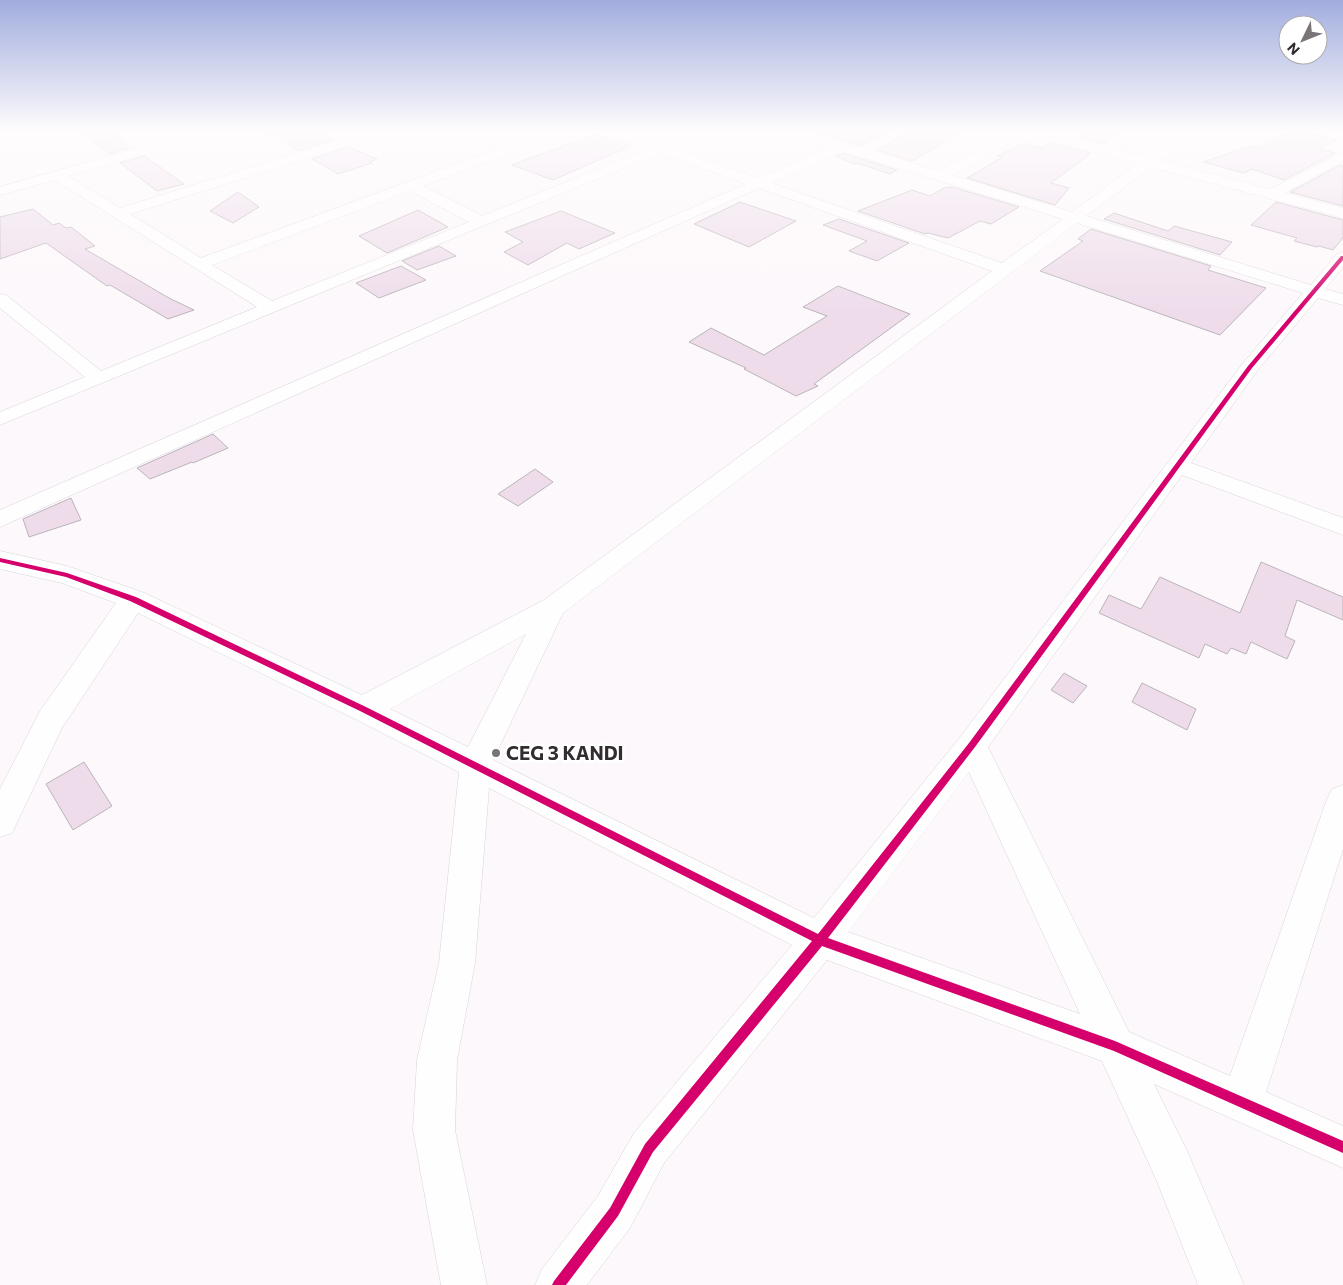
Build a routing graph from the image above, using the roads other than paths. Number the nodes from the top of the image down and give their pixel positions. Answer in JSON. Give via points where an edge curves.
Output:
{"nodes":[{"id":1,"x":84,"y":192,"type":"edge"},
{"id":2,"x":186,"y":192,"type":"edge"},
{"id":3,"x":396,"y":192,"type":"edge"},
{"id":4,"x":423,"y":192,"type":"edge"},
{"id":5,"x":554,"y":192,"type":"edge"},
{"id":6,"x":740,"y":192,"type":"edge"},
{"id":7,"x":781,"y":192,"type":"edge"},
{"id":8,"x":991,"y":192,"type":"edge"},
{"id":9,"x":1109,"y":192,"type":"edge"},
{"id":10,"x":1265,"y":192,"type":"edge"},
{"id":11,"x":1282,"y":192,"type":"edge"},
{"id":12,"x":1343,"y":207,"type":"edge"},
{"id":13,"x":118,"y":213,"type":"junction"},
{"id":14,"x":1343,"y":213,"type":"edge"},
{"id":15,"x":1074,"y":218,"type":"junction"},
{"id":16,"x":481,"y":222,"type":"junction"},
{"id":17,"x":1343,"y":257,"type":"edge"},
{"id":18,"x":199,"y":264,"type":"junction"},
{"id":19,"x":1005,"y":270,"type":"junction"},
{"id":20,"x":1329,"y":296,"type":"edge"},
{"id":21,"x":0,"y":299,"type":"edge"},
{"id":22,"x":270,"y":308,"type":"junction"},
{"id":23,"x":99,"y":379,"type":"junction"},
{"id":24,"x":0,"y":419,"type":"edge"},
{"id":25,"x":1178,"y":466,"type":"junction"},
{"id":26,"x":0,"y":519,"type":"edge"},
{"id":27,"x":1343,"y":527,"type":"edge"},
{"id":28,"x":0,"y":560,"type":"edge"},
{"id":29,"x":133,"y":599,"type":"junction"},
{"id":30,"x":553,"y":607,"type":"junction"},
{"id":31,"x":363,"y":709,"type":"junction"},
{"id":32,"x":972,"y":746,"type":"junction"},
{"id":33,"x":475,"y":765,"type":"junction"},
{"id":34,"x":1343,"y":799,"type":"edge"},
{"id":35,"x":0,"y":822,"type":"edge"},
{"id":36,"x":820,"y":940,"type":"junction"},
{"id":37,"x":1115,"y":1046,"type":"junction"},
{"id":38,"x":1242,"y":1102,"type":"junction"},
{"id":39,"x":1343,"y":1147,"type":"edge"},
{"id":40,"x":464,"y":1285,"type":"edge"},
{"id":41,"x":558,"y":1285,"type":"edge"},
{"id":42,"x":1221,"y":1285,"type":"edge"}],
"edges":[{"from":1,"to":13,"type":"street"},
{"from":2,"to":13,"type":"street"},
{"from":3,"to":18,"type":"street"},
{"from":4,"to":16,"type":"street"},
{"from":5,"to":16,"type":"street"},
{"from":6,"to":26,"type":"street"},
{"from":7,"to":19,"type":"street"},
{"from":8,"to":15,"type":"street"},
{"from":9,"to":15,"type":"street"},
{"from":10,"to":14,"type":"street"},
{"from":11,"to":12,"type":"street"},
{"from":13,"to":18,"type":"street"},
{"from":15,"to":19,"type":"street"},
{"from":15,"to":20,"type":"street"},
{"from":16,"to":22,"type":"street"},
{"from":17,"to":20,"type":"street"},
{"from":18,"to":22,"type":"street"},
{"from":19,"to":30,"type":"street"},
{"from":20,"to":25,"type":"street","via":[[1250,367]]},
{"from":21,"to":23,"type":"street"},
{"from":22,"to":23,"type":"street"},
{"from":23,"to":24,"type":"street"},
{"from":25,"to":27,"type":"street"},
{"from":25,"to":32,"type":"street"},
{"from":28,"to":29,"type":"street","via":[[67,575]]},
{"from":29,"to":31,"type":"street"},
{"from":29,"to":35,"type":"street","via":[[50,720]]},
{"from":30,"to":31,"type":"street"},
{"from":30,"to":33,"type":"street"},
{"from":31,"to":33,"type":"street"},
{"from":32,"to":36,"type":"street"},
{"from":32,"to":37,"type":"street"},
{"from":33,"to":36,"type":"street"},
{"from":33,"to":40,"type":"street","via":[[457,963],[436,1060],[434,1130]]},
{"from":34,"to":38,"type":"street"},
{"from":36,"to":37,"type":"street"},
{"from":36,"to":41,"type":"street","via":[[649,1148],[614,1212]]},
{"from":37,"to":38,"type":"street"},
{"from":37,"to":42,"type":"street","via":[[1173,1168]]},
{"from":38,"to":39,"type":"street"}]}
